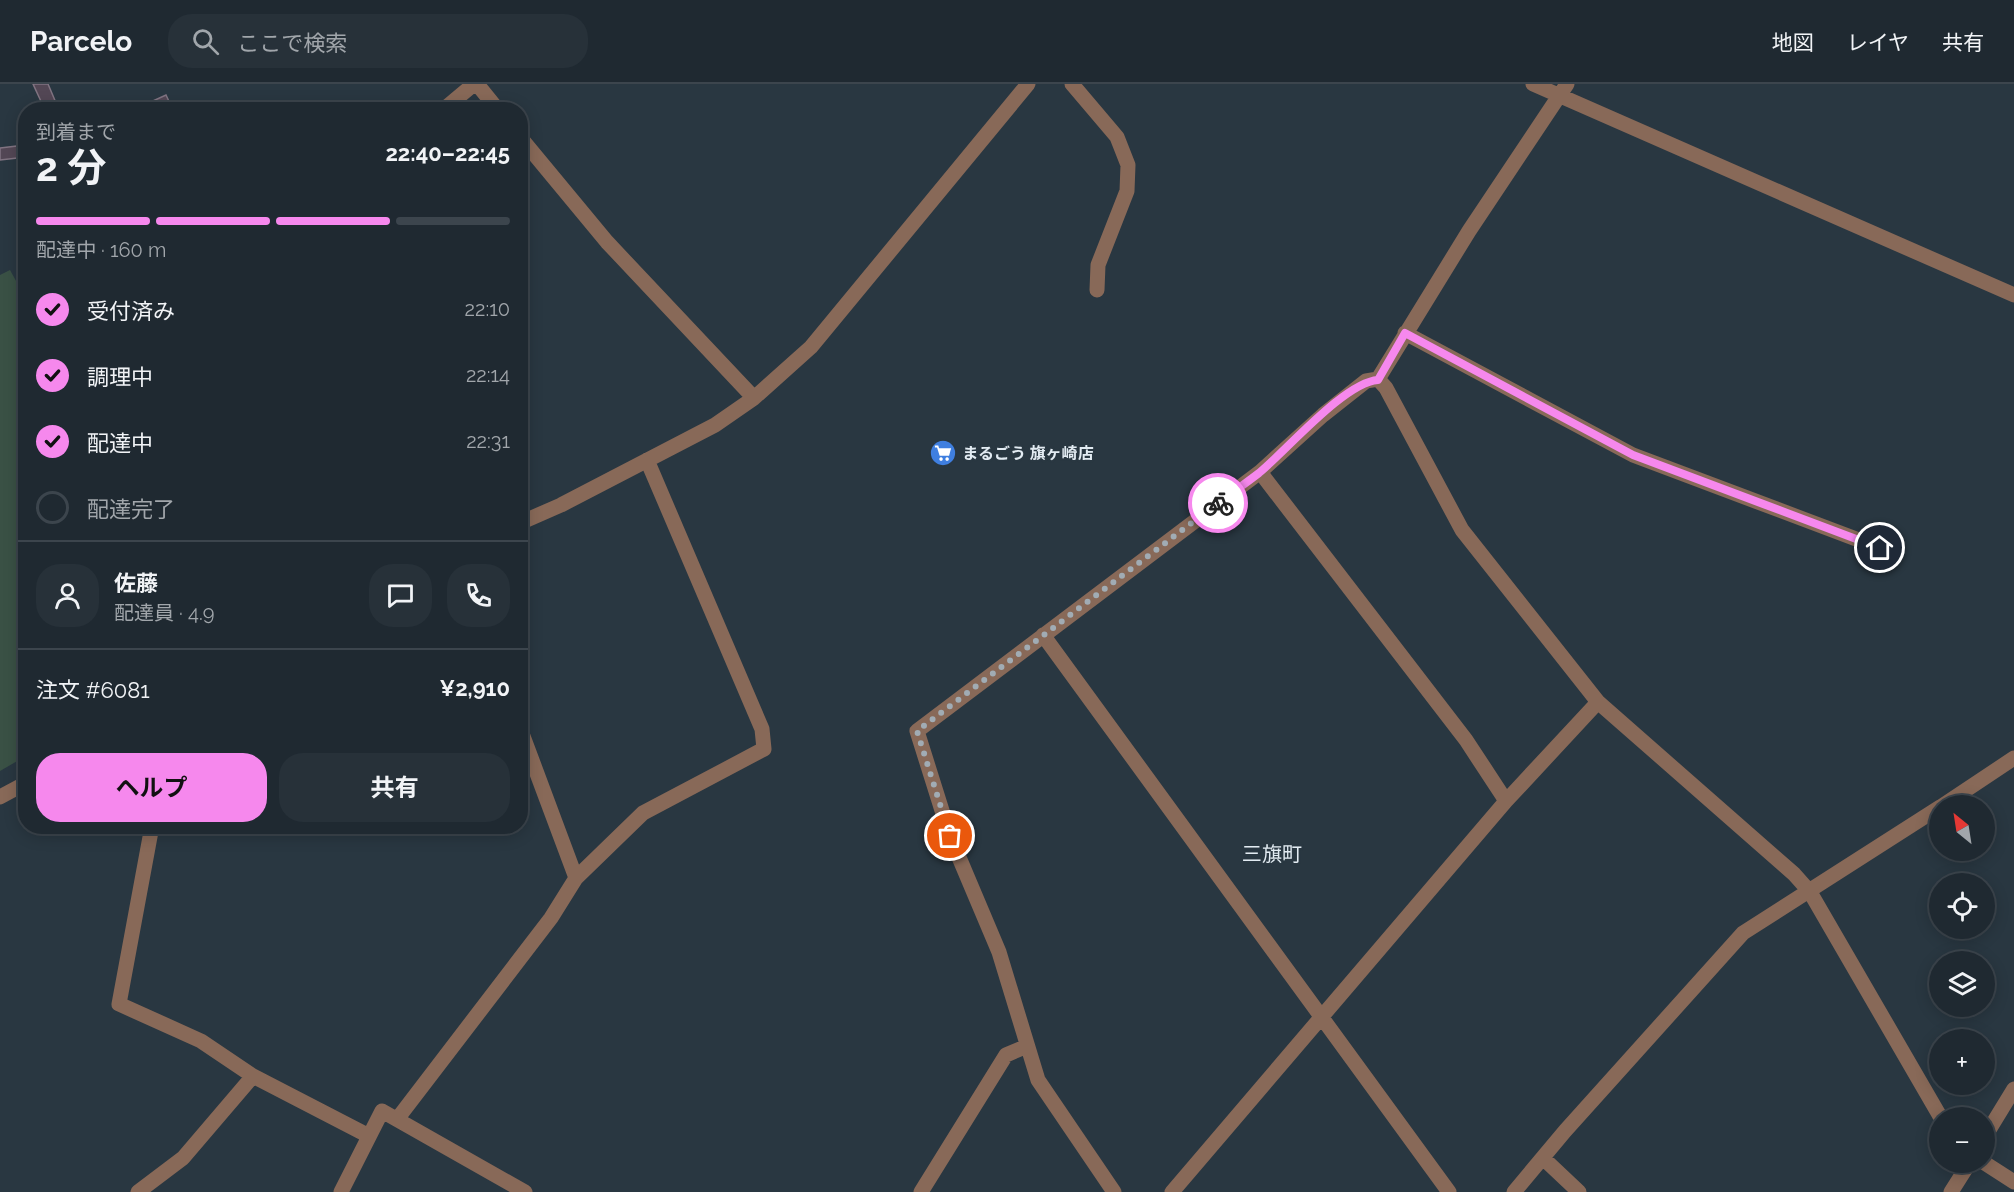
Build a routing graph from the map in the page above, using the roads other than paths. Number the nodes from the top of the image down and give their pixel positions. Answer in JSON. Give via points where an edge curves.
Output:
{"nodes":[{"id":1,"x":475,"y":84,"type":"edge"},
{"id":2,"x":1028,"y":84,"type":"edge"},
{"id":3,"x":1072,"y":84,"type":"edge"},
{"id":4,"x":1533,"y":84,"type":"edge"},
{"id":5,"x":1563,"y":90,"type":"edge"},
{"id":6,"x":453,"y":102,"type":"edge"},
{"id":7,"x":491,"y":102,"type":"edge"},
{"id":8,"x":528,"y":147,"type":"edge"},
{"id":9,"x":1097,"y":290,"type":"dead end"},
{"id":10,"x":2014,"y":295,"type":"edge"},
{"id":11,"x":1405,"y":333,"type":"junction"},
{"id":12,"x":1378,"y":380,"type":"junction"},
{"id":13,"x":754,"y":398,"type":"junction"},
{"id":14,"x":648,"y":460,"type":"junction"},
{"id":15,"x":1260,"y":472,"type":"junction"},
{"id":16,"x":528,"y":519,"type":"edge"},
{"id":17,"x":1880,"y":548,"type":"dead end"},
{"id":18,"x":1043,"y":635,"type":"junction"},
{"id":19,"x":1598,"y":702,"type":"junction"},
{"id":20,"x":528,"y":749,"type":"edge"},
{"id":21,"x":2014,"y":758,"type":"edge"},
{"id":22,"x":18,"y":787,"type":"edge"},
{"id":23,"x":1958,"y":795,"type":"edge"},
{"id":24,"x":0,"y":797,"type":"edge"},
{"id":25,"x":1506,"y":801,"type":"junction"},
{"id":26,"x":1929,"y":814,"type":"edge"},
{"id":27,"x":151,"y":834,"type":"edge"},
{"id":28,"x":576,"y":878,"type":"junction"},
{"id":29,"x":1810,"y":892,"type":"junction"},
{"id":30,"x":1321,"y":1018,"type":"junction"},
{"id":31,"x":1027,"y":1046,"type":"junction"},
{"id":32,"x":253,"y":1076,"type":"junction"},
{"id":33,"x":2014,"y":1089,"type":"edge"},
{"id":34,"x":1935,"y":1107,"type":"edge"},
{"id":35,"x":398,"y":1118,"type":"junction"},
{"id":36,"x":1995,"y":1120,"type":"edge"},
{"id":37,"x":369,"y":1136,"type":"junction"},
{"id":38,"x":1542,"y":1158,"type":"junction"},
{"id":39,"x":1995,"y":1170,"type":"edge"},
{"id":40,"x":1963,"y":1173,"type":"edge"},
{"id":41,"x":2014,"y":1182,"type":"edge"},
{"id":42,"x":138,"y":1192,"type":"edge"},
{"id":43,"x":341,"y":1192,"type":"edge"},
{"id":44,"x":525,"y":1192,"type":"edge"},
{"id":45,"x":921,"y":1192,"type":"edge"},
{"id":46,"x":1114,"y":1192,"type":"edge"},
{"id":47,"x":1172,"y":1192,"type":"edge"},
{"id":48,"x":1449,"y":1192,"type":"edge"},
{"id":49,"x":1514,"y":1192,"type":"edge"},
{"id":50,"x":1579,"y":1192,"type":"edge"},
{"id":51,"x":1951,"y":1192,"type":"edge"}],
"edges":[{"from":1,"to":6,"type":"street"},
{"from":1,"to":7,"type":"street"},
{"from":2,"to":13,"type":"street","via":[[811,346]]},
{"from":3,"to":9,"type":"street","via":[[1117,137],[1128,165],[1127,191],[1098,265]]},
{"from":4,"to":5,"type":"street"},
{"from":5,"to":10,"type":"street"},
{"from":5,"to":11,"type":"street"},
{"from":8,"to":13,"type":"street","via":[[607,242]]},
{"from":11,"to":12,"type":"street"},
{"from":11,"to":17,"type":"street","via":[[1633,455]]},
{"from":12,"to":15,"type":"street","via":[[1357,387]]},
{"from":12,"to":19,"type":"street","via":[[1386,388],[1462,530]]},
{"from":13,"to":14,"type":"street","via":[[715,425]]},
{"from":14,"to":16,"type":"street"},
{"from":14,"to":28,"type":"street","via":[[762,729],[764,749],[643,813]]},
{"from":15,"to":18,"type":"street"},
{"from":15,"to":25,"type":"street","via":[[1466,740]]},
{"from":18,"to":30,"type":"street"},
{"from":18,"to":31,"type":"street","via":[[917,731],[950,836],[999,952]]},
{"from":19,"to":25,"type":"street"},
{"from":19,"to":29,"type":"street"},
{"from":20,"to":28,"type":"street"},
{"from":21,"to":23,"type":"street"},
{"from":22,"to":24,"type":"street"},
{"from":25,"to":30,"type":"street"},
{"from":26,"to":29,"type":"street"},
{"from":27,"to":32,"type":"street","via":[[119,1004],[201,1041]]},
{"from":28,"to":35,"type":"street","via":[[551,918]]},
{"from":29,"to":34,"type":"street"},
{"from":29,"to":38,"type":"street","via":[[1743,933]]},
{"from":30,"to":47,"type":"street"},
{"from":30,"to":48,"type":"street"},
{"from":31,"to":45,"type":"street","via":[[1006,1055]]},
{"from":31,"to":46,"type":"street","via":[[1038,1080]]},
{"from":32,"to":37,"type":"street"},
{"from":32,"to":42,"type":"street","via":[[183,1158]]},
{"from":33,"to":36,"type":"street"},
{"from":35,"to":37,"type":"street","via":[[382,1111]]},
{"from":35,"to":44,"type":"street"},
{"from":37,"to":43,"type":"street"},
{"from":38,"to":49,"type":"street"},
{"from":38,"to":50,"type":"street"},
{"from":39,"to":41,"type":"street"},
{"from":40,"to":51,"type":"street"}]}
